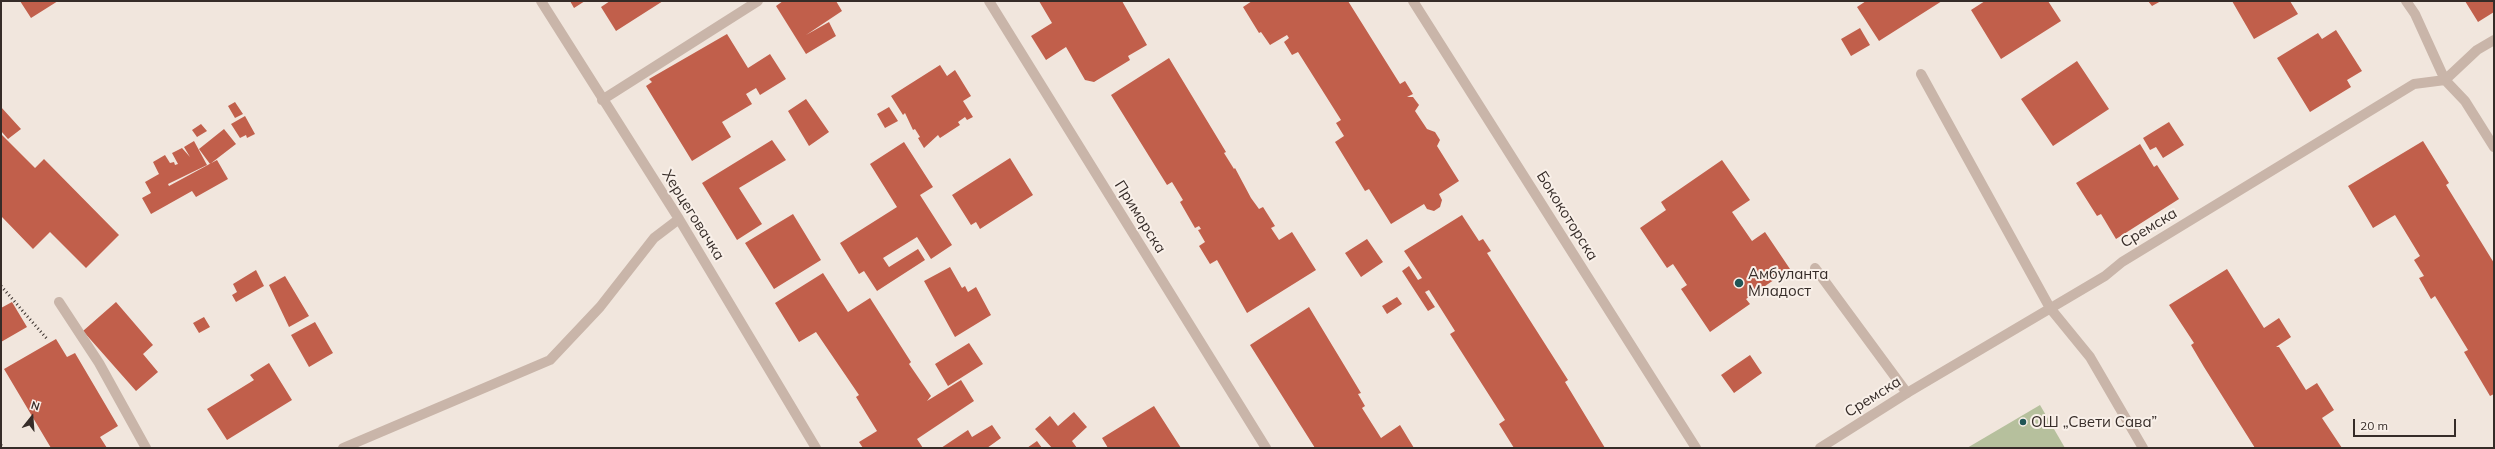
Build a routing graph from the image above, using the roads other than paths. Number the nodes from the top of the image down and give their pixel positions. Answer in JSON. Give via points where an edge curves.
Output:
{"nodes":[{"id":1,"x":541,"y":1,"type":"edge"},
{"id":2,"x":758,"y":1,"type":"edge"},
{"id":3,"x":989,"y":1,"type":"edge"},
{"id":4,"x":1414,"y":1,"type":"edge"},
{"id":5,"x":2406,"y":1,"type":"edge"},
{"id":6,"x":2494,"y":40,"type":"edge"},
{"id":7,"x":1921,"y":74,"type":"dead end"},
{"id":8,"x":2445,"y":80,"type":"junction"},
{"id":9,"x":602,"y":100,"type":"junction"},
{"id":10,"x":2494,"y":147,"type":"edge"},
{"id":11,"x":679,"y":219,"type":"junction"},
{"id":12,"x":1815,"y":268,"type":"dead end"},
{"id":13,"x":59,"y":302,"type":"dead end"},
{"id":14,"x":2050,"y":308,"type":"junction"},
{"id":15,"x":1907,"y":393,"type":"junction"},
{"id":16,"x":146,"y":448,"type":"edge"},
{"id":17,"x":343,"y":448,"type":"edge"},
{"id":18,"x":816,"y":448,"type":"edge"},
{"id":19,"x":1266,"y":448,"type":"edge"},
{"id":20,"x":1696,"y":448,"type":"edge"},
{"id":21,"x":1820,"y":448,"type":"edge"},
{"id":22,"x":2143,"y":448,"type":"edge"}],
"edges":[{"from":1,"to":9,"type":"street","name":"Херцеговачка"},
{"from":2,"to":9,"type":"street"},
{"from":3,"to":19,"type":"street","name":"Приморска"},
{"from":4,"to":20,"type":"street","name":"Бококоторска"},
{"from":5,"to":8,"type":"street","via":[[2415,14]]},
{"from":6,"to":8,"type":"street","via":[[2477,50]]},
{"from":7,"to":14,"type":"street"},
{"from":8,"to":10,"type":"street","via":[[2465,101]]},
{"from":8,"to":14,"type":"street","name":"Сремска","via":[[2414,84]]},
{"from":9,"to":11,"type":"street","name":"Херцеговачка"},
{"from":11,"to":17,"type":"street","via":[[654,238],[600,307],[550,360]]},
{"from":11,"to":18,"type":"street","name":"Херцеговачка"},
{"from":12,"to":15,"type":"street"},
{"from":13,"to":16,"type":"street","via":[[99,363]]},
{"from":14,"to":15,"type":"street","name":"Сремска"},
{"from":14,"to":22,"type":"street","via":[[2090,357]]},
{"from":15,"to":21,"type":"street","name":"Сремска"}]}
